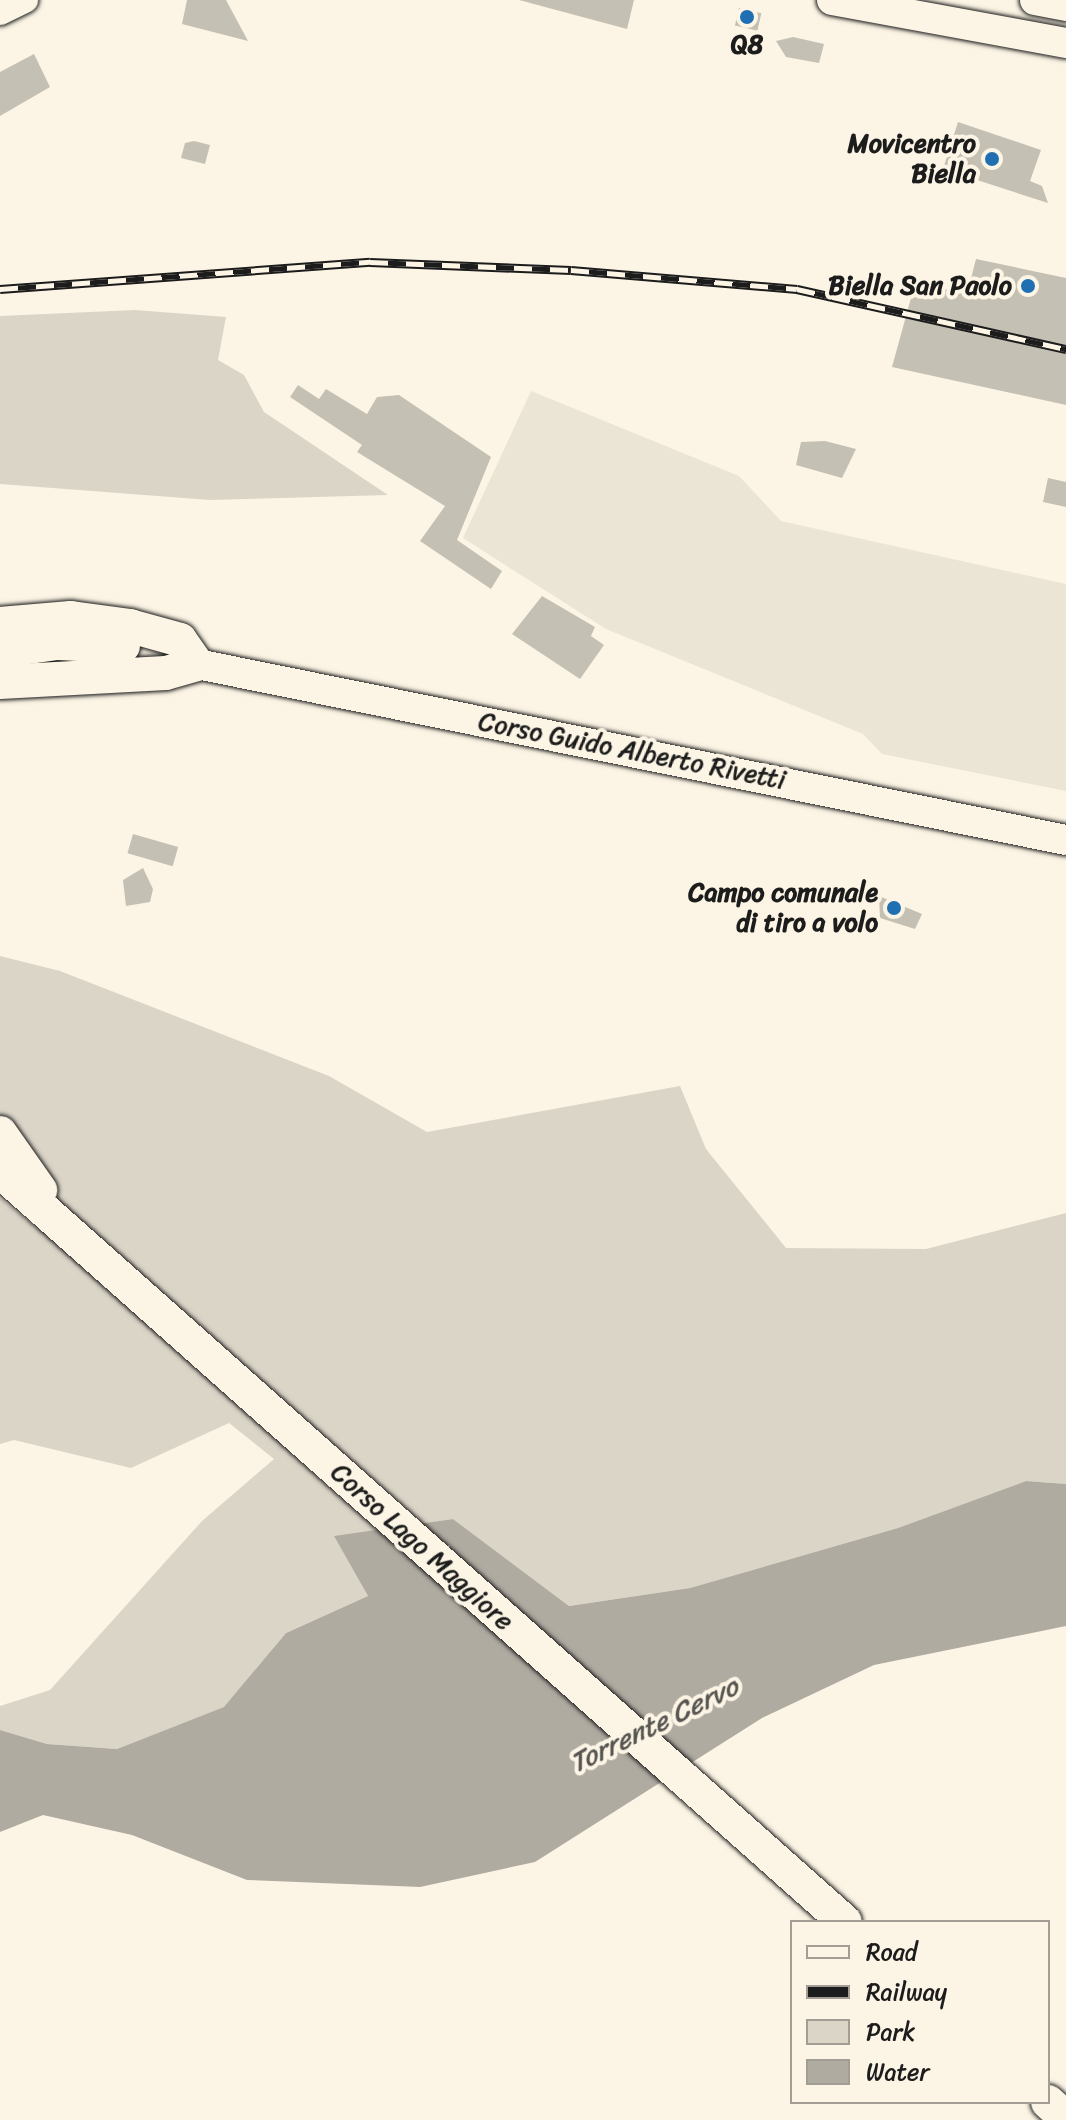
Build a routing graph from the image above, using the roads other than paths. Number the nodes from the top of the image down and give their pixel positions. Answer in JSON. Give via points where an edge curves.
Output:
{"nodes":[{"id":1,"x":25,"y":0,"type":"edge"},
{"id":2,"x":832,"y":0,"type":"edge"},
{"id":3,"x":1035,"y":0,"type":"edge"},
{"id":4,"x":1066,"y":6,"type":"edge"},
{"id":5,"x":0,"y":12,"type":"edge"},
{"id":6,"x":1066,"y":43,"type":"edge"},
{"id":7,"x":0,"y":624,"type":"edge"},
{"id":8,"x":0,"y":651,"type":"edge"},
{"id":9,"x":197,"y":664,"type":"junction"},
{"id":10,"x":0,"y":682,"type":"edge"},
{"id":11,"x":1066,"y":840,"type":"edge"},
{"id":12,"x":0,"y":1133,"type":"edge"},
{"id":13,"x":0,"y":1171,"type":"edge"},
{"id":14,"x":0,"y":1206,"type":"edge"},
{"id":15,"x":78,"y":1241,"type":"junction"},
{"id":16,"x":843,"y":1920,"type":"edge"},
{"id":17,"x":1050,"y":2104,"type":"edge"},
{"id":18,"x":1066,"y":2118,"type":"edge"}],
"edges":[{"from":1,"to":5,"type":"street"},
{"from":2,"to":6,"type":"main road"},
{"from":3,"to":4,"type":"main road"},
{"from":7,"to":9,"type":"highway","via":[[71,618],[130,626],[180,640]]},
{"from":8,"to":9,"type":"highway","via":[[110,643]]},
{"from":9,"to":10,"type":"highway","via":[[166,673]]},
{"from":9,"to":11,"type":"main road","name":"Corso Guido Alberto Rivetti"},
{"from":12,"to":15,"type":"highway"},
{"from":13,"to":15,"type":"highway","name":"Corso Lago Maggiore"},
{"from":14,"to":15,"type":"highway"},
{"from":15,"to":16,"type":"highway","name":"Corso Lago Maggiore"},
{"from":17,"to":18,"type":"highway"}]}
